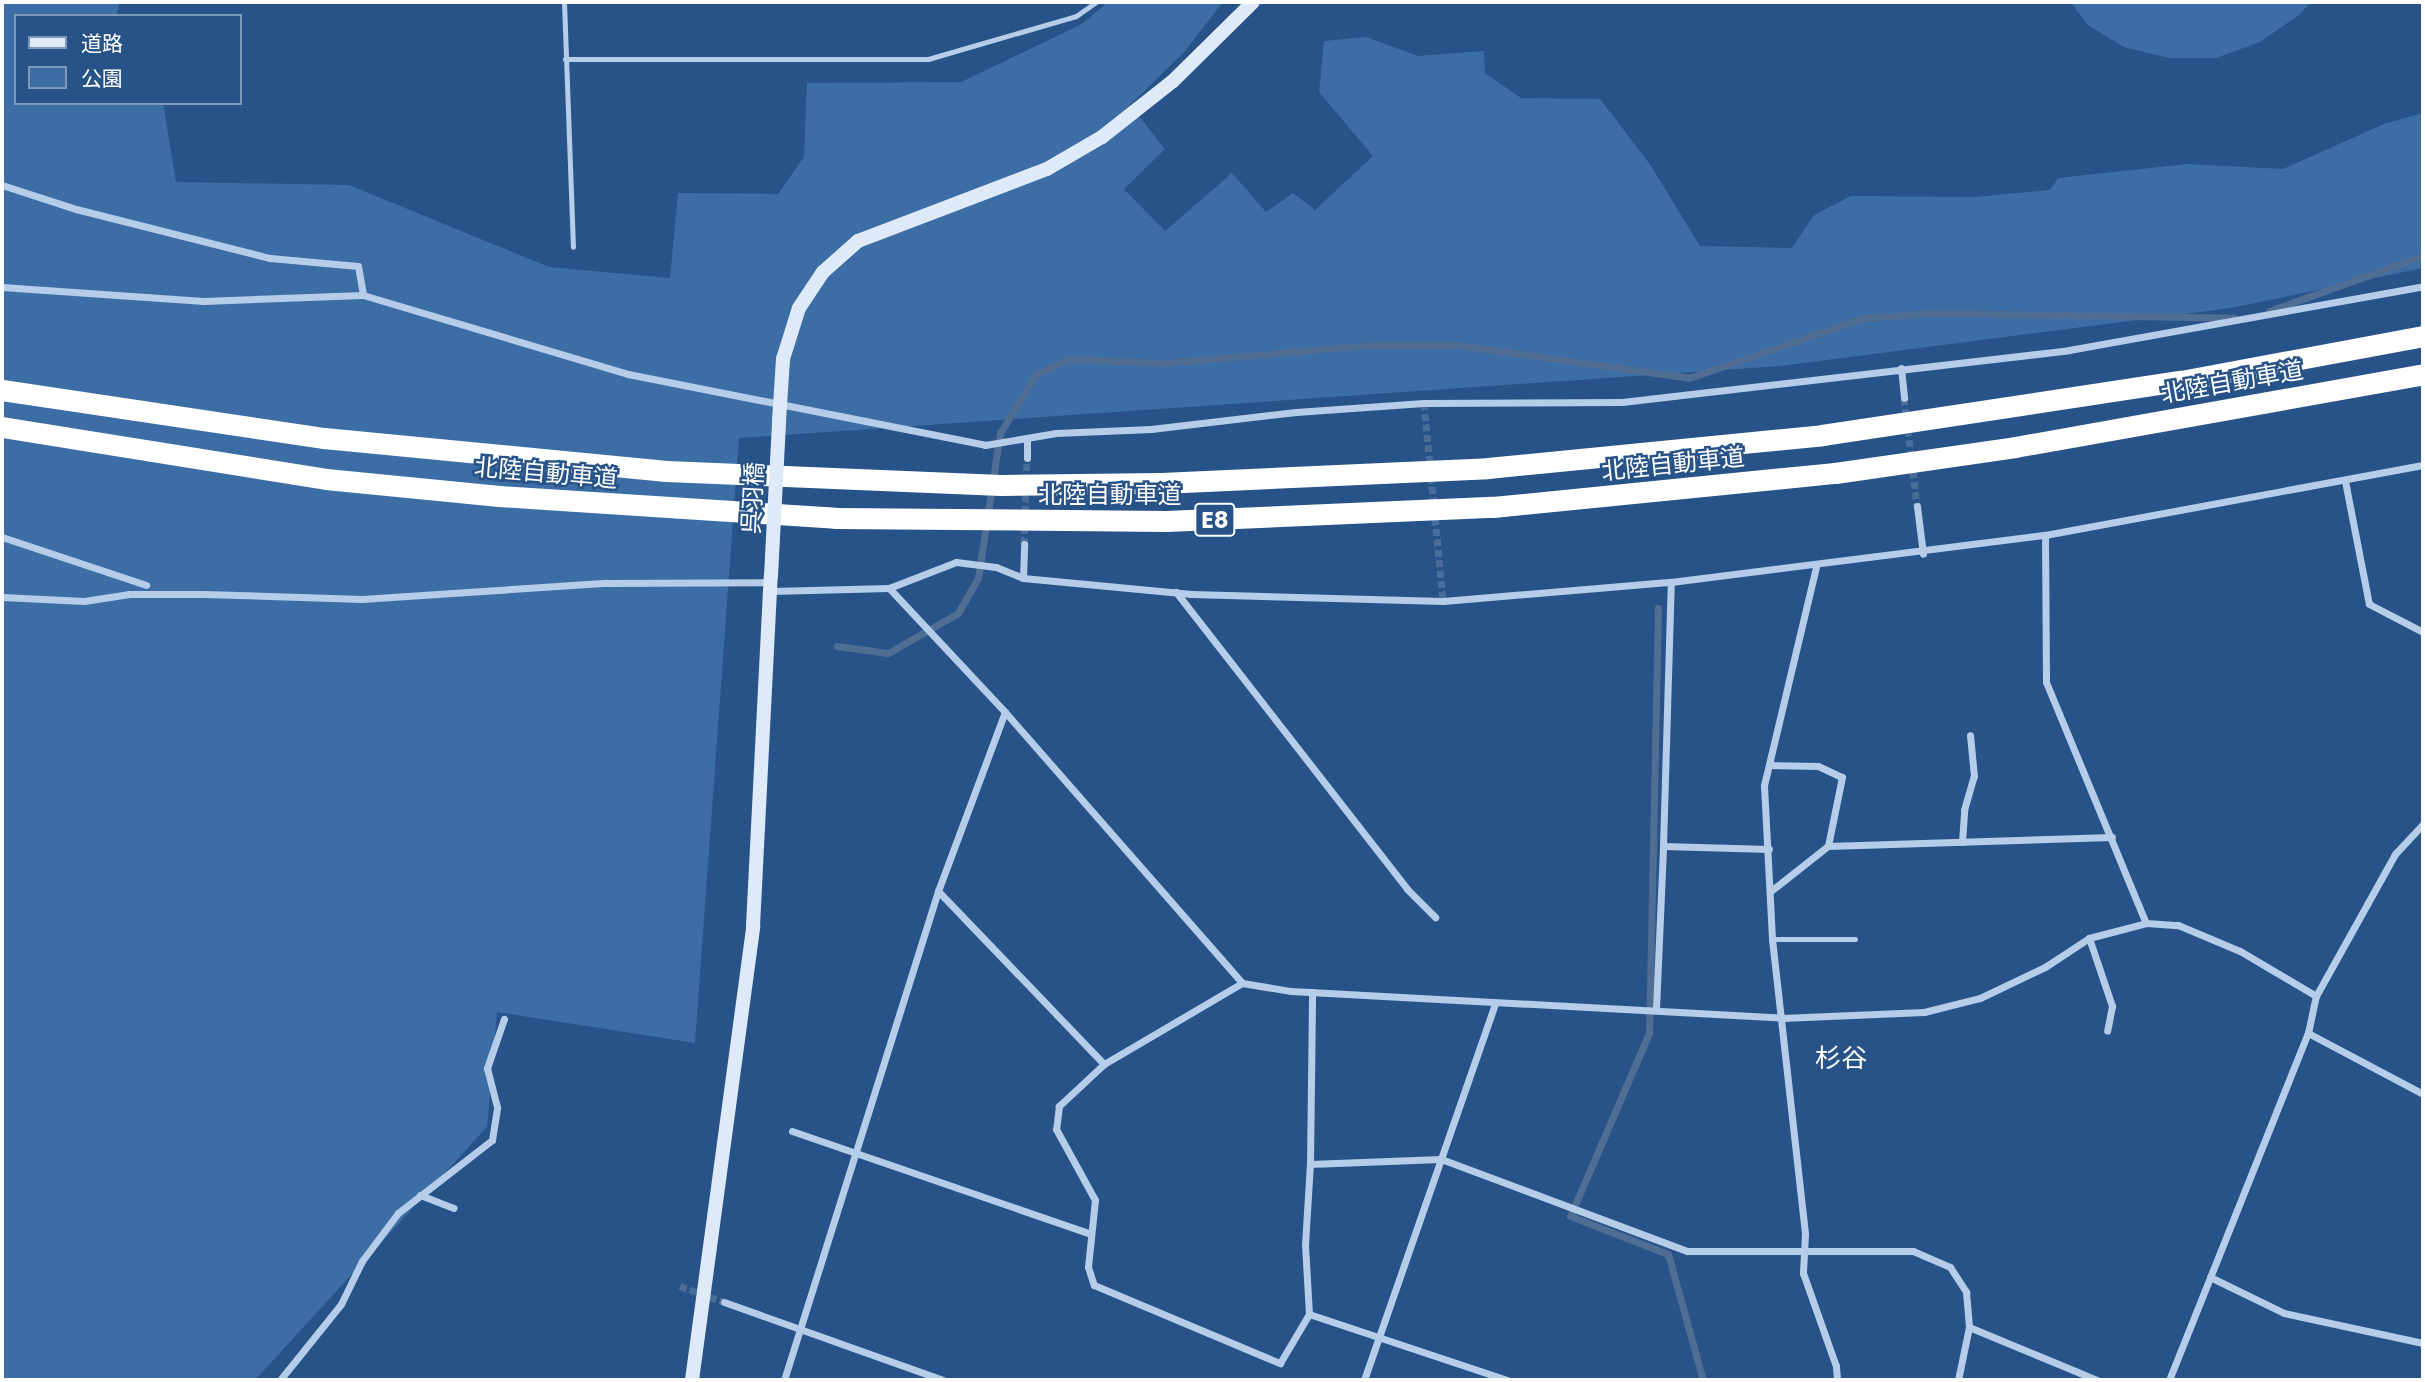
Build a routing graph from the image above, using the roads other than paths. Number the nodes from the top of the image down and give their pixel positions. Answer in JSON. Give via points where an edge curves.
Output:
{"nodes":[{"id":1,"x":564,"y":2,"type":"edge"},
{"id":2,"x":1096,"y":2,"type":"edge"},
{"id":3,"x":1253,"y":2,"type":"edge"},
{"id":4,"x":565,"y":59,"type":"junction"},
{"id":5,"x":2,"y":185,"type":"edge"},
{"id":6,"x":573,"y":247,"type":"dead end"},
{"id":7,"x":2423,"y":286,"type":"edge"},
{"id":8,"x":2,"y":287,"type":"edge"},
{"id":9,"x":363,"y":295,"type":"junction"},
{"id":10,"x":2423,"y":336,"type":"edge"},
{"id":11,"x":1901,"y":368,"type":"junction"},
{"id":12,"x":2423,"y":374,"type":"edge"},
{"id":13,"x":2,"y":390,"type":"edge"},
{"id":14,"x":1903,"y":398,"type":"tunnel mouth"},
{"id":15,"x":780,"y":403,"type":"junction"},
{"id":16,"x":2,"y":427,"type":"edge"},
{"id":17,"x":1027,"y":440,"type":"junction"},
{"id":18,"x":1027,"y":458,"type":"tunnel mouth"},
{"id":19,"x":2423,"y":465,"type":"edge"},
{"id":20,"x":2345,"y":481,"type":"junction"},
{"id":21,"x":1917,"y":506,"type":"tunnel mouth"},
{"id":22,"x":2045,"y":535,"type":"junction"},
{"id":23,"x":2,"y":537,"type":"edge"},
{"id":24,"x":1024,"y":544,"type":"tunnel mouth"},
{"id":25,"x":1923,"y":554,"type":"junction"},
{"id":26,"x":1816,"y":567,"type":"junction"},
{"id":27,"x":1023,"y":578,"type":"junction"},
{"id":28,"x":1671,"y":582,"type":"junction"},
{"id":29,"x":771,"y":583,"type":"junction"},
{"id":30,"x":146,"y":584,"type":"dead end"},
{"id":31,"x":889,"y":588,"type":"junction"},
{"id":32,"x":1176,"y":592,"type":"junction"},
{"id":33,"x":2,"y":597,"type":"edge"},
{"id":34,"x":2423,"y":632,"type":"edge"},
{"id":35,"x":1005,"y":712,"type":"junction"},
{"id":36,"x":1970,"y":735,"type":"dead end"},
{"id":37,"x":1769,"y":765,"type":"junction"},
{"id":38,"x":2423,"y":824,"type":"edge"},
{"id":39,"x":2112,"y":837,"type":"junction"},
{"id":40,"x":1962,"y":842,"type":"junction"},
{"id":41,"x":1663,"y":846,"type":"junction"},
{"id":42,"x":1828,"y":846,"type":"junction"},
{"id":43,"x":1769,"y":849,"type":"junction"},
{"id":44,"x":1772,"y":890,"type":"junction"},
{"id":45,"x":938,"y":891,"type":"junction"},
{"id":46,"x":1435,"y":917,"type":"dead end"},
{"id":47,"x":2146,"y":923,"type":"junction"},
{"id":48,"x":2089,"y":938,"type":"junction"},
{"id":49,"x":1772,"y":939,"type":"junction"},
{"id":50,"x":1855,"y":939,"type":"dead end"},
{"id":51,"x":1242,"y":983,"type":"junction"},
{"id":52,"x":1312,"y":992,"type":"junction"},
{"id":53,"x":2316,"y":996,"type":"junction"},
{"id":54,"x":1495,"y":1003,"type":"junction"},
{"id":55,"x":1656,"y":1009,"type":"junction"},
{"id":56,"x":1782,"y":1017,"type":"junction"},
{"id":57,"x":504,"y":1018,"type":"dead end"},
{"id":58,"x":2107,"y":1031,"type":"dead end"},
{"id":59,"x":2308,"y":1033,"type":"junction"},
{"id":60,"x":1104,"y":1064,"type":"junction"},
{"id":61,"x":2423,"y":1094,"type":"edge"},
{"id":62,"x":792,"y":1131,"type":"dead end"},
{"id":63,"x":856,"y":1155,"type":"junction"},
{"id":64,"x":1441,"y":1159,"type":"junction"},
{"id":65,"x":1310,"y":1164,"type":"junction"},
{"id":66,"x":420,"y":1195,"type":"junction"},
{"id":67,"x":454,"y":1208,"type":"dead end"},
{"id":68,"x":1091,"y":1234,"type":"junction"},
{"id":69,"x":1804,"y":1248,"type":"junction"},
{"id":70,"x":2210,"y":1277,"type":"junction"},
{"id":71,"x":724,"y":1302,"type":"tunnel mouth"},
{"id":72,"x":1309,"y":1314,"type":"junction"},
{"id":73,"x":1969,"y":1327,"type":"junction"},
{"id":74,"x":802,"y":1330,"type":"junction"},
{"id":75,"x":1380,"y":1335,"type":"junction"},
{"id":76,"x":2423,"y":1343,"type":"edge"},
{"id":77,"x":280,"y":1380,"type":"edge"},
{"id":78,"x":692,"y":1380,"type":"edge"},
{"id":79,"x":783,"y":1380,"type":"edge"},
{"id":80,"x":943,"y":1380,"type":"edge"},
{"id":81,"x":1364,"y":1380,"type":"edge"},
{"id":82,"x":1507,"y":1380,"type":"edge"},
{"id":83,"x":1837,"y":1380,"type":"edge"},
{"id":84,"x":1958,"y":1380,"type":"edge"},
{"id":85,"x":2097,"y":1380,"type":"edge"},
{"id":86,"x":2169,"y":1380,"type":"edge"}],
"edges":[{"from":1,"to":4,"type":"lane"},
{"from":2,"to":4,"type":"lane","via":[[1076,16],[928,59]]},
{"from":3,"to":15,"type":"street","name":"呉羽橋","via":[[1174,81],[1102,137],[1047,169],[858,241],[823,272],[799,308],[783,359]]},
{"from":4,"to":6,"type":"lane"},
{"from":5,"to":9,"type":"street","via":[[76,209],[270,258],[358,266]]},
{"from":7,"to":11,"type":"street","via":[[2193,331]]},
{"from":8,"to":9,"type":"street","via":[[204,301]]},
{"from":9,"to":15,"type":"street","via":[[628,374]]},
{"from":10,"to":13,"type":"highway","name":"北陸自動車道","number":"E8","via":[[2181,382],[1822,435],[1488,468],[1161,483],[1001,485],[666,471],[324,438]]},
{"from":11,"to":14,"type":"street"},
{"from":11,"to":17,"type":"street","via":[[1622,401],[1411,404],[1056,433]]},
{"from":12,"to":16,"type":"highway","name":"北陸自動車道","number":"E8","via":[[2055,440],[1835,473],[1493,507],[1179,521],[835,518],[499,496],[327,479]]},
{"from":15,"to":17,"type":"street","via":[[973,443]]},
{"from":15,"to":29,"type":"street","name":"呉羽橋","bridge":true},
{"from":17,"to":18,"type":"street"},
{"from":19,"to":20,"type":"street"},
{"from":20,"to":22,"type":"street"},
{"from":20,"to":34,"type":"street","via":[[2369,604]]},
{"from":21,"to":25,"type":"street"},
{"from":22,"to":25,"type":"street"},
{"from":22,"to":39,"type":"street","via":[[2046,682]]},
{"from":23,"to":30,"type":"street"},
{"from":24,"to":27,"type":"street"},
{"from":25,"to":26,"type":"street"},
{"from":26,"to":28,"type":"street"},
{"from":26,"to":37,"type":"street"},
{"from":27,"to":31,"type":"street","via":[[996,567],[956,562]]},
{"from":27,"to":32,"type":"street"},
{"from":28,"to":32,"type":"street","via":[[1443,601]]},
{"from":28,"to":41,"type":"street"},
{"from":29,"to":31,"type":"street"},
{"from":29,"to":33,"type":"street","via":[[606,583],[362,599],[191,594],[129,594],[84,601]]},
{"from":29,"to":78,"type":"street","name":"呉羽橋","via":[[753,926]]},
{"from":31,"to":35,"type":"street"},
{"from":32,"to":46,"type":"street","via":[[1406,889]]},
{"from":35,"to":45,"type":"street"},
{"from":35,"to":51,"type":"street"},
{"from":36,"to":40,"type":"street","via":[[1974,776],[1964,810]]},
{"from":37,"to":42,"type":"street","via":[[1818,766],[1842,777]]},
{"from":37,"to":43,"type":"street","via":[[1765,786]]},
{"from":38,"to":53,"type":"street","via":[[2395,854]]},
{"from":39,"to":40,"type":"street"},
{"from":39,"to":47,"type":"street"},
{"from":40,"to":42,"type":"street"},
{"from":41,"to":43,"type":"street"},
{"from":41,"to":55,"type":"street"},
{"from":42,"to":44,"type":"street"},
{"from":43,"to":44,"type":"street"},
{"from":44,"to":49,"type":"street"},
{"from":45,"to":60,"type":"street"},
{"from":45,"to":63,"type":"street"},
{"from":47,"to":48,"type":"street"},
{"from":47,"to":53,"type":"street","via":[[2178,925],[2240,951]]},
{"from":48,"to":56,"type":"street","via":[[2045,967],[1980,998],[1924,1012]]},
{"from":48,"to":58,"type":"street","via":[[2112,1006]]},
{"from":49,"to":50,"type":"lane"},
{"from":49,"to":56,"type":"street"},
{"from":51,"to":52,"type":"street"},
{"from":51,"to":60,"type":"street"},
{"from":52,"to":54,"type":"street"},
{"from":52,"to":65,"type":"street"},
{"from":53,"to":59,"type":"street"},
{"from":54,"to":55,"type":"street"},
{"from":54,"to":64,"type":"street"},
{"from":55,"to":56,"type":"street"},
{"from":56,"to":69,"type":"street"},
{"from":57,"to":66,"type":"street","via":[[487,1068],[497,1107],[492,1140]]},
{"from":59,"to":61,"type":"street"},
{"from":59,"to":70,"type":"street"},
{"from":60,"to":68,"type":"street","via":[[1059,1106],[1056,1129],[1095,1200]]},
{"from":62,"to":63,"type":"street"},
{"from":63,"to":68,"type":"street"},
{"from":63,"to":74,"type":"street"},
{"from":64,"to":65,"type":"street"},
{"from":64,"to":69,"type":"street","via":[[1687,1251]]},
{"from":64,"to":75,"type":"street"},
{"from":65,"to":72,"type":"street","via":[[1305,1245]]},
{"from":66,"to":67,"type":"street"},
{"from":66,"to":77,"type":"street","via":[[398,1213],[362,1261],[341,1304]]},
{"from":68,"to":72,"type":"street","via":[[1088,1267],[1094,1286],[1280,1363]]},
{"from":69,"to":73,"type":"street","via":[[1913,1251],[1950,1267],[1966,1292]]},
{"from":69,"to":83,"type":"street","via":[[1803,1273]]},
{"from":70,"to":76,"type":"street","via":[[2284,1314]]},
{"from":70,"to":86,"type":"street"},
{"from":71,"to":74,"type":"street"},
{"from":72,"to":75,"type":"street"},
{"from":73,"to":84,"type":"street"},
{"from":73,"to":85,"type":"street"},
{"from":74,"to":79,"type":"street"},
{"from":74,"to":80,"type":"street"},
{"from":75,"to":81,"type":"street"},
{"from":75,"to":82,"type":"street"}]}
